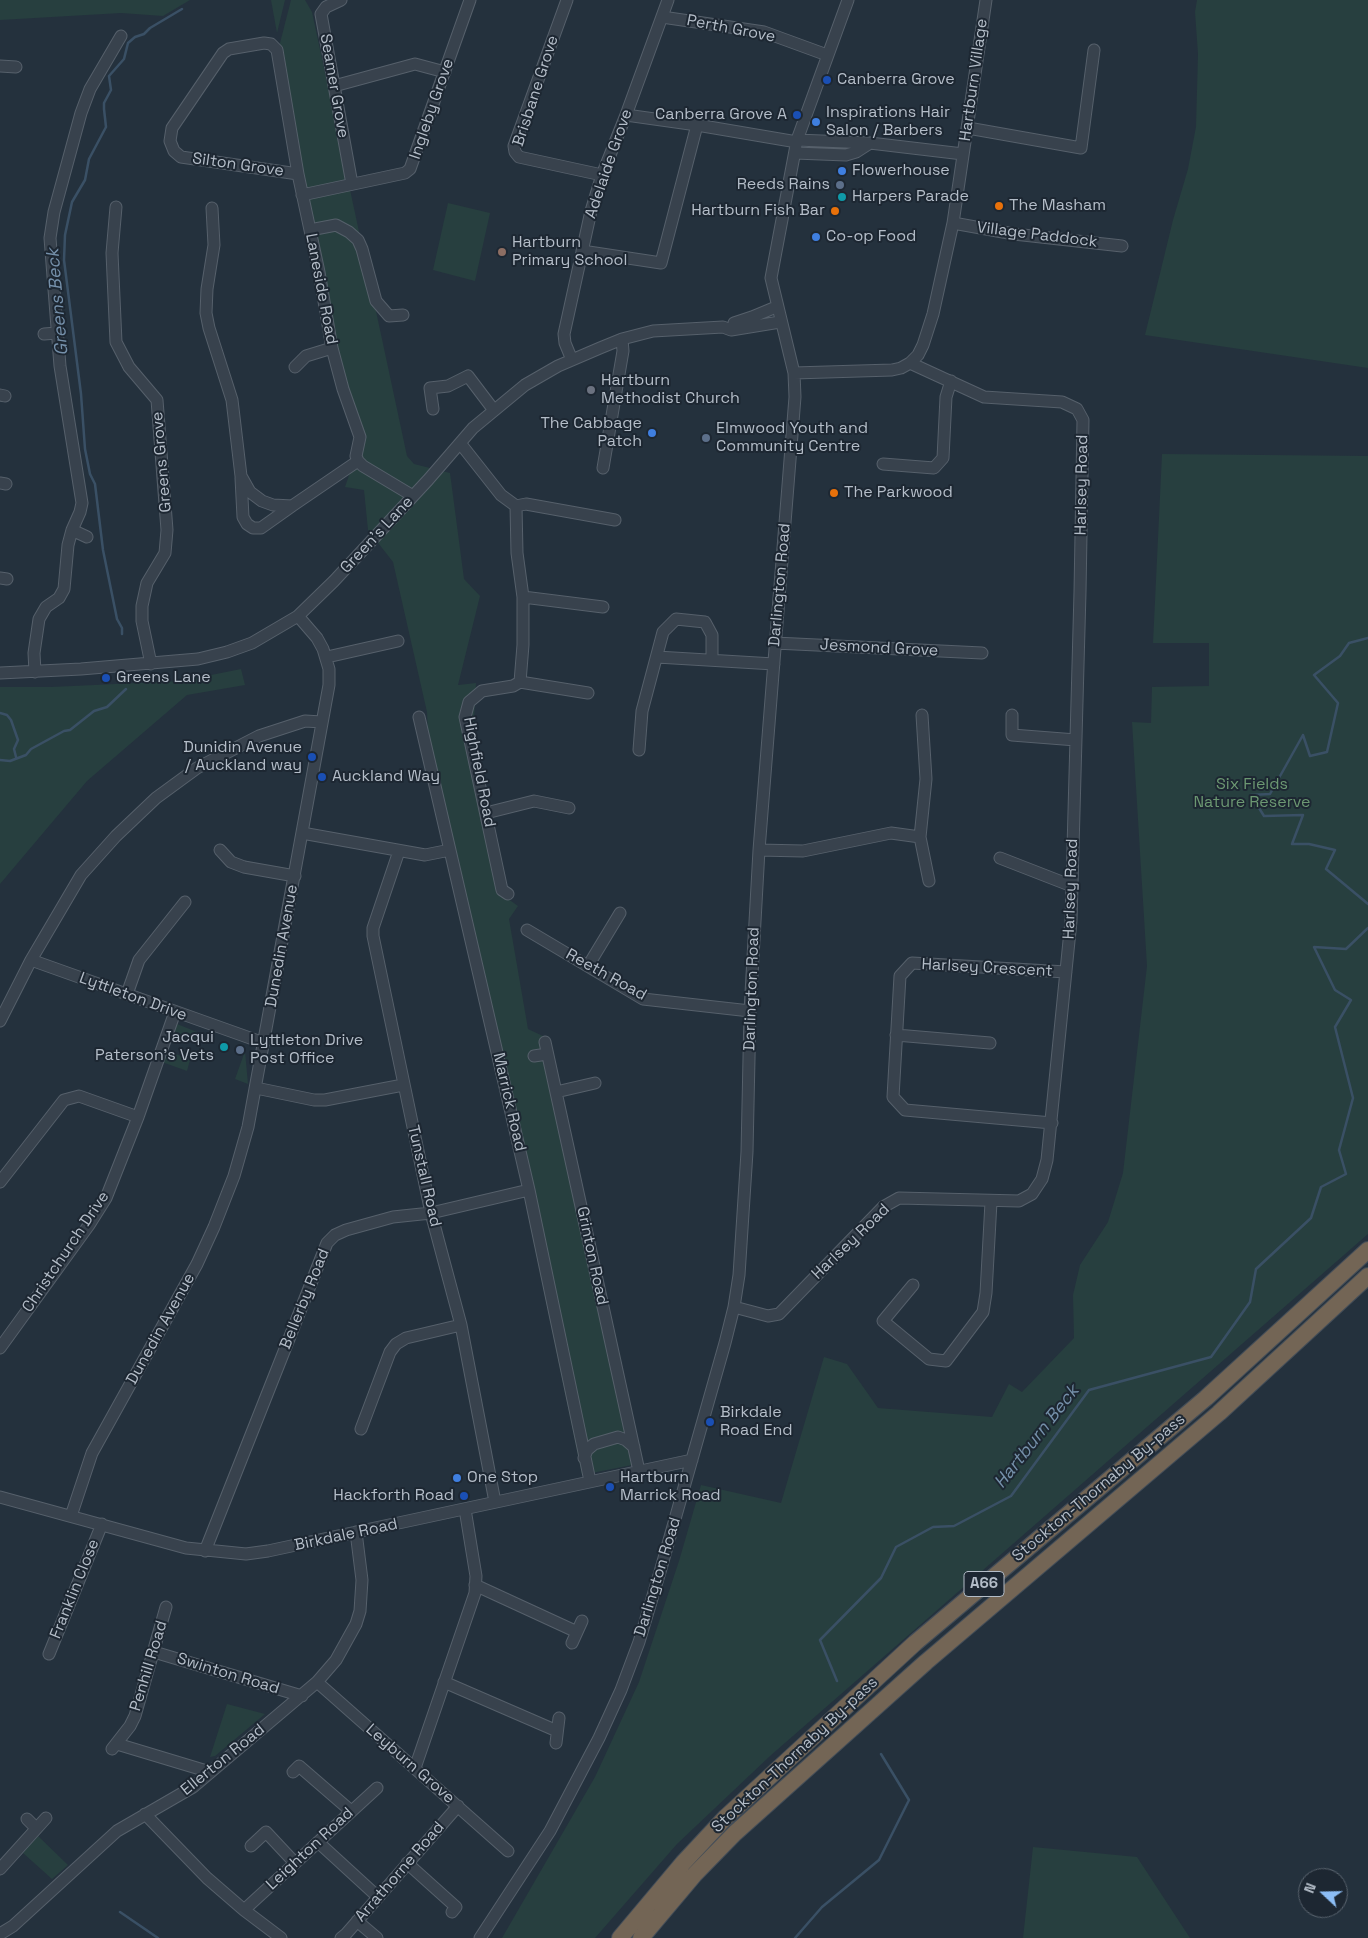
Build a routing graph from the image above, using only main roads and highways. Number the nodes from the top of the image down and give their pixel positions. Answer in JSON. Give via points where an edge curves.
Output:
{"nodes":[{"id":1,"x":1368,"y":1250,"type":"edge"},
{"id":2,"x":1368,"y":1276,"type":"edge"},
{"id":3,"x":620,"y":1938,"type":"edge"},
{"id":4,"x":641,"y":1938,"type":"edge"}],
"edges":[{"from":1,"to":3,"type":"highway","name":"Stockton-Thornaby By-pass","number":"A66","via":[[1206,1398],[915,1643],[726,1817]]},
{"from":2,"to":4,"type":"highway","name":"Stockton-Thornaby By-pass","number":"A66","via":[[1219,1413],[926,1662],[735,1833],[694,1875]]}]}
